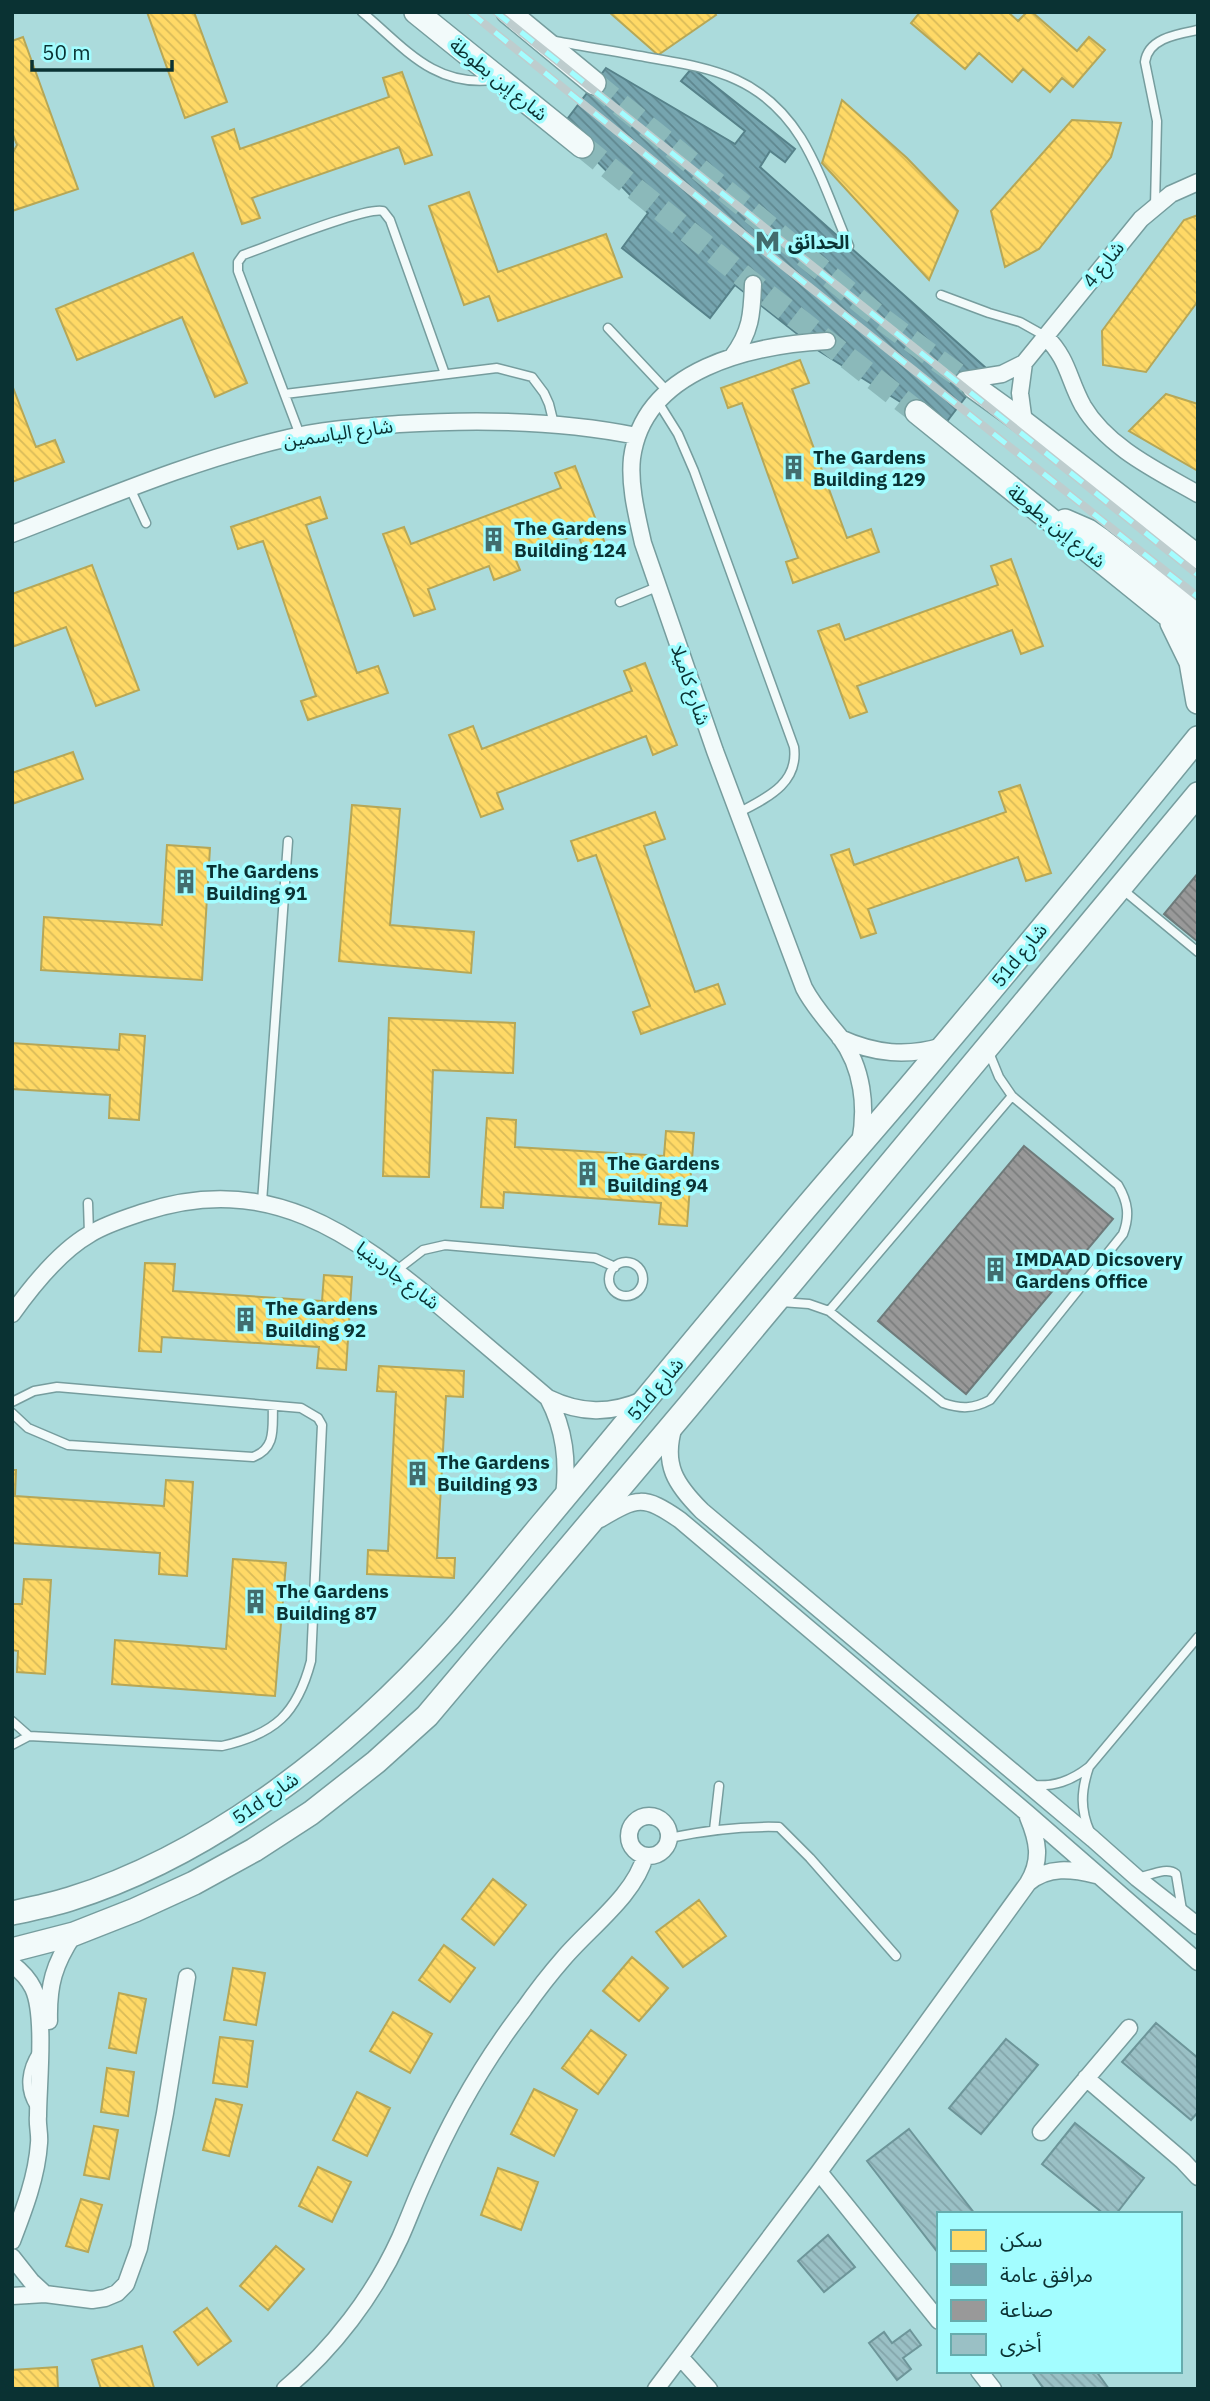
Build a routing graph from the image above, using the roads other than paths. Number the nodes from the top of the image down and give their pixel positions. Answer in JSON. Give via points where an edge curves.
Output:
{"nodes":[{"id":1,"x":362,"y":12,"type":"edge"},
{"id":2,"x":416,"y":12,"type":"edge"},
{"id":3,"x":508,"y":12,"type":"edge"},
{"id":4,"x":1198,"y":30,"type":"edge"},
{"id":5,"x":541,"y":39,"type":"junction"},
{"id":6,"x":498,"y":79,"type":"junction"},
{"id":7,"x":594,"y":83,"type":"tunnel mouth"},
{"id":8,"x":582,"y":146,"type":"tunnel mouth"},
{"id":9,"x":1198,"y":182,"type":"edge"},
{"id":10,"x":1155,"y":206,"type":"junction"},
{"id":11,"x":849,"y":246,"type":"dead end"},
{"id":12,"x":753,"y":284,"type":"dead end"},
{"id":13,"x":941,"y":295,"type":"dead end"},
{"id":14,"x":608,"y":327,"type":"dead end"},
{"id":15,"x":1045,"y":336,"type":"junction"},
{"id":16,"x":827,"y":341,"type":"dead end"},
{"id":17,"x":732,"y":357,"type":"junction"},
{"id":18,"x":1024,"y":363,"type":"junction"},
{"id":19,"x":444,"y":374,"type":"junction"},
{"id":20,"x":969,"y":384,"type":"joint"},
{"id":21,"x":285,"y":394,"type":"junction"},
{"id":22,"x":663,"y":397,"type":"junction"},
{"id":23,"x":917,"y":412,"type":"tunnel mouth"},
{"id":24,"x":1024,"y":422,"type":"junction"},
{"id":25,"x":554,"y":424,"type":"junction"},
{"id":26,"x":300,"y":435,"type":"junction"},
{"id":27,"x":637,"y":436,"type":"junction"},
{"id":28,"x":130,"y":488,"type":"junction"},
{"id":29,"x":1198,"y":494,"type":"edge"},
{"id":30,"x":1045,"y":517,"type":"junction"},
{"id":31,"x":146,"y":523,"type":"dead end"},
{"id":32,"x":12,"y":534,"type":"edge"},
{"id":33,"x":1198,"y":557,"type":"edge"},
{"id":34,"x":657,"y":587,"type":"junction"},
{"id":35,"x":620,"y":602,"type":"dead end"},
{"id":36,"x":1167,"y":615,"type":"junction"},
{"id":37,"x":1198,"y":615,"type":"edge"},
{"id":38,"x":1198,"y":639,"type":"edge"},
{"id":39,"x":1198,"y":702,"type":"edge"},
{"id":40,"x":1197,"y":734,"type":"edge"},
{"id":41,"x":1198,"y":793,"type":"edge"},
{"id":42,"x":738,"y":813,"type":"junction"},
{"id":43,"x":288,"y":841,"type":"dead end"},
{"id":44,"x":1120,"y":887,"type":"junction"},
{"id":45,"x":1198,"y":951,"type":"edge"},
{"id":46,"x":841,"y":1038,"type":"junction"},
{"id":47,"x":945,"y":1045,"type":"junction"},
{"id":48,"x":987,"y":1048,"type":"junction"},
{"id":49,"x":1012,"y":1096,"type":"junction"},
{"id":50,"x":860,"y":1146,"type":"junction"},
{"id":51,"x":262,"y":1202,"type":"junction"},
{"id":52,"x":88,"y":1203,"type":"dead end"},
{"id":53,"x":89,"y":1234,"type":"junction"},
{"id":54,"x":615,"y":1267,"type":"junction"},
{"id":55,"x":397,"y":1270,"type":"junction"},
{"id":56,"x":775,"y":1302,"type":"junction"},
{"id":57,"x":829,"y":1311,"type":"junction"},
{"id":58,"x":12,"y":1314,"type":"edge"},
{"id":59,"x":548,"y":1398,"type":"junction"},
{"id":60,"x":647,"y":1398,"type":"junction"},
{"id":61,"x":12,"y":1402,"type":"edge"},
{"id":62,"x":273,"y":1406,"type":"junction"},
{"id":63,"x":12,"y":1413,"type":"edge"},
{"id":64,"x":676,"y":1420,"type":"junction"},
{"id":65,"x":564,"y":1497,"type":"junction"},
{"id":66,"x":587,"y":1526,"type":"junction"},
{"id":67,"x":1198,"y":1637,"type":"edge"},
{"id":68,"x":12,"y":1721,"type":"edge"},
{"id":69,"x":29,"y":1735,"type":"junction"},
{"id":70,"x":12,"y":1745,"type":"edge"},
{"id":71,"x":1089,"y":1767,"type":"junction"},
{"id":72,"x":1028,"y":1784,"type":"junction"},
{"id":73,"x":719,"y":1786,"type":"dead end"},
{"id":74,"x":1027,"y":1813,"type":"junction"},
{"id":75,"x":714,"y":1830,"type":"junction"},
{"id":76,"x":669,"y":1838,"type":"junction"},
{"id":77,"x":1093,"y":1839,"type":"junction"},
{"id":78,"x":645,"y":1856,"type":"junction"},
{"id":79,"x":1098,"y":1875,"type":"junction"},
{"id":80,"x":1137,"y":1878,"type":"junction"},
{"id":81,"x":1028,"y":1883,"type":"junction"},
{"id":82,"x":12,"y":1913,"type":"edge"},
{"id":83,"x":1182,"y":1913,"type":"junction"},
{"id":84,"x":1198,"y":1926,"type":"edge"},
{"id":85,"x":74,"y":1934,"type":"junction"},
{"id":86,"x":12,"y":1950,"type":"edge"},
{"id":87,"x":896,"y":1956,"type":"dead end"},
{"id":88,"x":1198,"y":1962,"type":"edge"},
{"id":89,"x":12,"y":1964,"type":"edge"},
{"id":90,"x":187,"y":1977,"type":"dead end"},
{"id":91,"x":1129,"y":2028,"type":"dead end"},
{"id":92,"x":1086,"y":2078,"type":"junction"},
{"id":93,"x":1041,"y":2132,"type":"dead end"},
{"id":94,"x":40,"y":2141,"type":"junction"},
{"id":95,"x":819,"y":2172,"type":"junction"},
{"id":96,"x":1198,"y":2177,"type":"edge"},
{"id":97,"x":17,"y":2216,"type":"edge"},
{"id":98,"x":12,"y":2241,"type":"edge"},
{"id":99,"x":12,"y":2257,"type":"edge"},
{"id":100,"x":45,"y":2294,"type":"junction"},
{"id":101,"x":12,"y":2296,"type":"edge"},
{"id":102,"x":937,"y":2319,"type":"edge"},
{"id":103,"x":681,"y":2358,"type":"junction"},
{"id":104,"x":981,"y":2373,"type":"edge"},
{"id":105,"x":285,"y":2389,"type":"edge"},
{"id":106,"x":656,"y":2389,"type":"edge"},
{"id":107,"x":709,"y":2389,"type":"edge"},
{"id":108,"x":993,"y":2389,"type":"edge"}],
"edges":[{"from":1,"to":6,"type":"lane","via":[[431,70],[470,81]]},
{"from":2,"to":6,"type":"street","name":"شارع إبن بطوطة"},
{"from":3,"to":5,"type":"street"},
{"from":4,"to":10,"type":"lane","via":[[1157,42],[1146,56],[1157,121]]},
{"from":5,"to":7,"type":"street"},
{"from":5,"to":11,"type":"lane","via":[[698,66],[748,85],[787,118],[802,140]]},
{"from":6,"to":8,"type":"street","name":"شارع إبن بطوطة"},
{"from":9,"to":10,"type":"street","name":"شارع 4"},
{"from":10,"to":15,"type":"street","name":"شارع 4"},
{"from":12,"to":17,"type":"street","via":[[750,326]]},
{"from":13,"to":15,"type":"lane","via":[[1020,322]]},
{"from":14,"to":22,"type":"lane"},
{"from":15,"to":18,"type":"street","name":"شارع 4"},
{"from":15,"to":29,"type":"street","via":[[1061,355],[1083,406],[1102,430]]},
{"from":16,"to":17,"type":"street","name":"شارع كاميلا","via":[[775,346]]},
{"from":17,"to":22,"type":"street","name":"شارع كاميلا","via":[[687,378]]},
{"from":18,"to":20,"type":"street"},
{"from":18,"to":24,"type":"street","via":[[1020,393]]},
{"from":19,"to":21,"type":"lane"},
{"from":19,"to":21,"type":"lane","via":[[390,220],[383,211],[375,210],[240,258],[238,271]]},
{"from":19,"to":25,"type":"lane","via":[[497,368],[532,377],[550,404]]},
{"from":20,"to":24,"type":"street"},
{"from":21,"to":26,"type":"lane"},
{"from":22,"to":27,"type":"street","name":"شارع كاميلا"},
{"from":22,"to":42,"type":"lane","via":[[794,747],[794,765],[782,786]]},
{"from":23,"to":30,"type":"street","name":"شارع إبن بطوطة"},
{"from":24,"to":33,"type":"street"},
{"from":25,"to":26,"type":"street","name":"شارع الياسمين","via":[[433,422]]},
{"from":25,"to":27,"type":"street","name":"شارع الياسمين"},
{"from":26,"to":28,"type":"street","name":"شارع الياسمين"},
{"from":27,"to":34,"type":"street","name":"شارع كاميلا","via":[[632,459],[636,513]]},
{"from":28,"to":31,"type":"lane"},
{"from":28,"to":32,"type":"street","name":"شارع الياسمين"},
{"from":30,"to":36,"type":"street","name":"شارع إبن بطوطة"},
{"from":30,"to":37,"type":"street","via":[[1088,531]]},
{"from":34,"to":35,"type":"lane"},
{"from":34,"to":42,"type":"street","name":"شارع كاميلا"},
{"from":36,"to":38,"type":"street","name":"شارع إبن بطوطة"},
{"from":36,"to":39,"type":"street","via":[[1191,662]]},
{"from":40,"to":47,"type":"street","name":"51d شارع"},
{"from":41,"to":44,"type":"street","name":"51d شارع"},
{"from":42,"to":46,"type":"street","name":"شارع كاميلا","via":[[804,988]]},
{"from":43,"to":51,"type":"lane"},
{"from":44,"to":45,"type":"lane"},
{"from":44,"to":48,"type":"street","name":"51d شارع"},
{"from":46,"to":47,"type":"street","via":[[898,1053]]},
{"from":46,"to":50,"type":"street","name":"شارع كاميلا","via":[[863,1093]]},
{"from":47,"to":50,"type":"street","name":"51d شارع"},
{"from":48,"to":49,"type":"lane"},
{"from":48,"to":56,"type":"street","name":"51d شارع"},
{"from":49,"to":57,"type":"lane"},
{"from":49,"to":57,"type":"lane","via":[[1118,1185],[1128,1212],[1123,1234],[990,1400],[976,1407],[943,1403]]},
{"from":50,"to":60,"type":"street","name":"51d شارع"},
{"from":51,"to":53,"type":"street","name":"شارع جاردينيا","via":[[197,1200],[162,1206]]},
{"from":51,"to":55,"type":"street","name":"شارع جاردينيا","via":[[312,1218]]},
{"from":52,"to":53,"type":"lane"},
{"from":53,"to":58,"type":"street","name":"شارع جاردينيا","via":[[32,1286]]},
{"from":54,"to":54,"type":"lane","via":[[609,1278],[613,1290],[625,1296],[638,1292],[643,1280],[639,1268],[627,1262]]},
{"from":54,"to":55,"type":"lane","via":[[595,1258],[445,1245],[424,1250]]},
{"from":55,"to":59,"type":"street","name":"شارع جاردينيا"},
{"from":56,"to":57,"type":"lane","via":[[809,1304]]},
{"from":56,"to":64,"type":"street","name":"51d شارع"},
{"from":59,"to":60,"type":"street","name":"شارع جاردينيا","via":[[597,1412]]},
{"from":59,"to":65,"type":"street","name":"شارع جاردينيا","via":[[565,1444]]},
{"from":60,"to":65,"type":"street","name":"51d شارع"},
{"from":61,"to":62,"type":"lane","via":[[57,1387]]},
{"from":62,"to":63,"type":"lane","via":[[268,1447],[253,1457],[68,1445],[28,1427]]},
{"from":62,"to":69,"type":"lane","via":[[301,1408],[322,1425],[311,1661],[291,1709],[271,1728],[222,1746]]},
{"from":64,"to":66,"type":"street","name":"51d شارع"},
{"from":64,"to":72,"type":"street","via":[[669,1455],[682,1491]]},
{"from":65,"to":82,"type":"street","name":"51d شارع","via":[[448,1636],[339,1742],[265,1801],[184,1850],[116,1881],[71,1899]]},
{"from":66,"to":74,"type":"street","via":[[629,1504],[648,1501],[659,1505]]},
{"from":66,"to":85,"type":"street","name":"51d شارع","via":[[427,1716],[376,1762],[254,1850],[194,1883]]},
{"from":67,"to":71,"type":"lane"},
{"from":68,"to":69,"type":"lane"},
{"from":69,"to":70,"type":"lane"},
{"from":71,"to":72,"type":"lane","via":[[1066,1782]]},
{"from":71,"to":77,"type":"lane","via":[[1082,1805]]},
{"from":72,"to":77,"type":"street"},
{"from":73,"to":75,"type":"lane"},
{"from":74,"to":79,"type":"street"},
{"from":74,"to":81,"type":"street","via":[[1038,1849]]},
{"from":75,"to":76,"type":"lane"},
{"from":75,"to":87,"type":"lane","via":[[779,1827]]},
{"from":76,"to":78,"type":"street","via":[[661,1852]]},
{"from":76,"to":78,"type":"street","via":[[668,1829],[657,1818],[648,1816],[634,1823],[629,1839]]},
{"from":77,"to":80,"type":"street"},
{"from":78,"to":105,"type":"street","via":[[635,1881],[563,1958],[486,2064],[453,2120],[400,2239],[360,2308]]},
{"from":79,"to":81,"type":"street","via":[[1059,1870]]},
{"from":79,"to":88,"type":"street"},
{"from":80,"to":83,"type":"street"},
{"from":80,"to":83,"type":"lane","via":[[1174,1872]]},
{"from":81,"to":95,"type":"street"},
{"from":83,"to":84,"type":"street"},
{"from":85,"to":86,"type":"street","name":"51d شارع"},
{"from":85,"to":94,"type":"street","via":[[51,1980],[50,2081],[47,2121]]},
{"from":89,"to":94,"type":"street","via":[[25,1975],[38,2004]]},
{"from":90,"to":100,"type":"street","via":[[132,2272],[117,2293],[105,2298]]},
{"from":91,"to":92,"type":"street"},
{"from":92,"to":93,"type":"street"},
{"from":92,"to":96,"type":"street"},
{"from":94,"to":97,"type":"street"},
{"from":95,"to":102,"type":"street"},
{"from":95,"to":103,"type":"street"},
{"from":97,"to":98,"type":"street"},
{"from":99,"to":100,"type":"street"},
{"from":100,"to":101,"type":"street"},
{"from":103,"to":106,"type":"street"},
{"from":103,"to":107,"type":"street"},
{"from":104,"to":108,"type":"street"}]}
